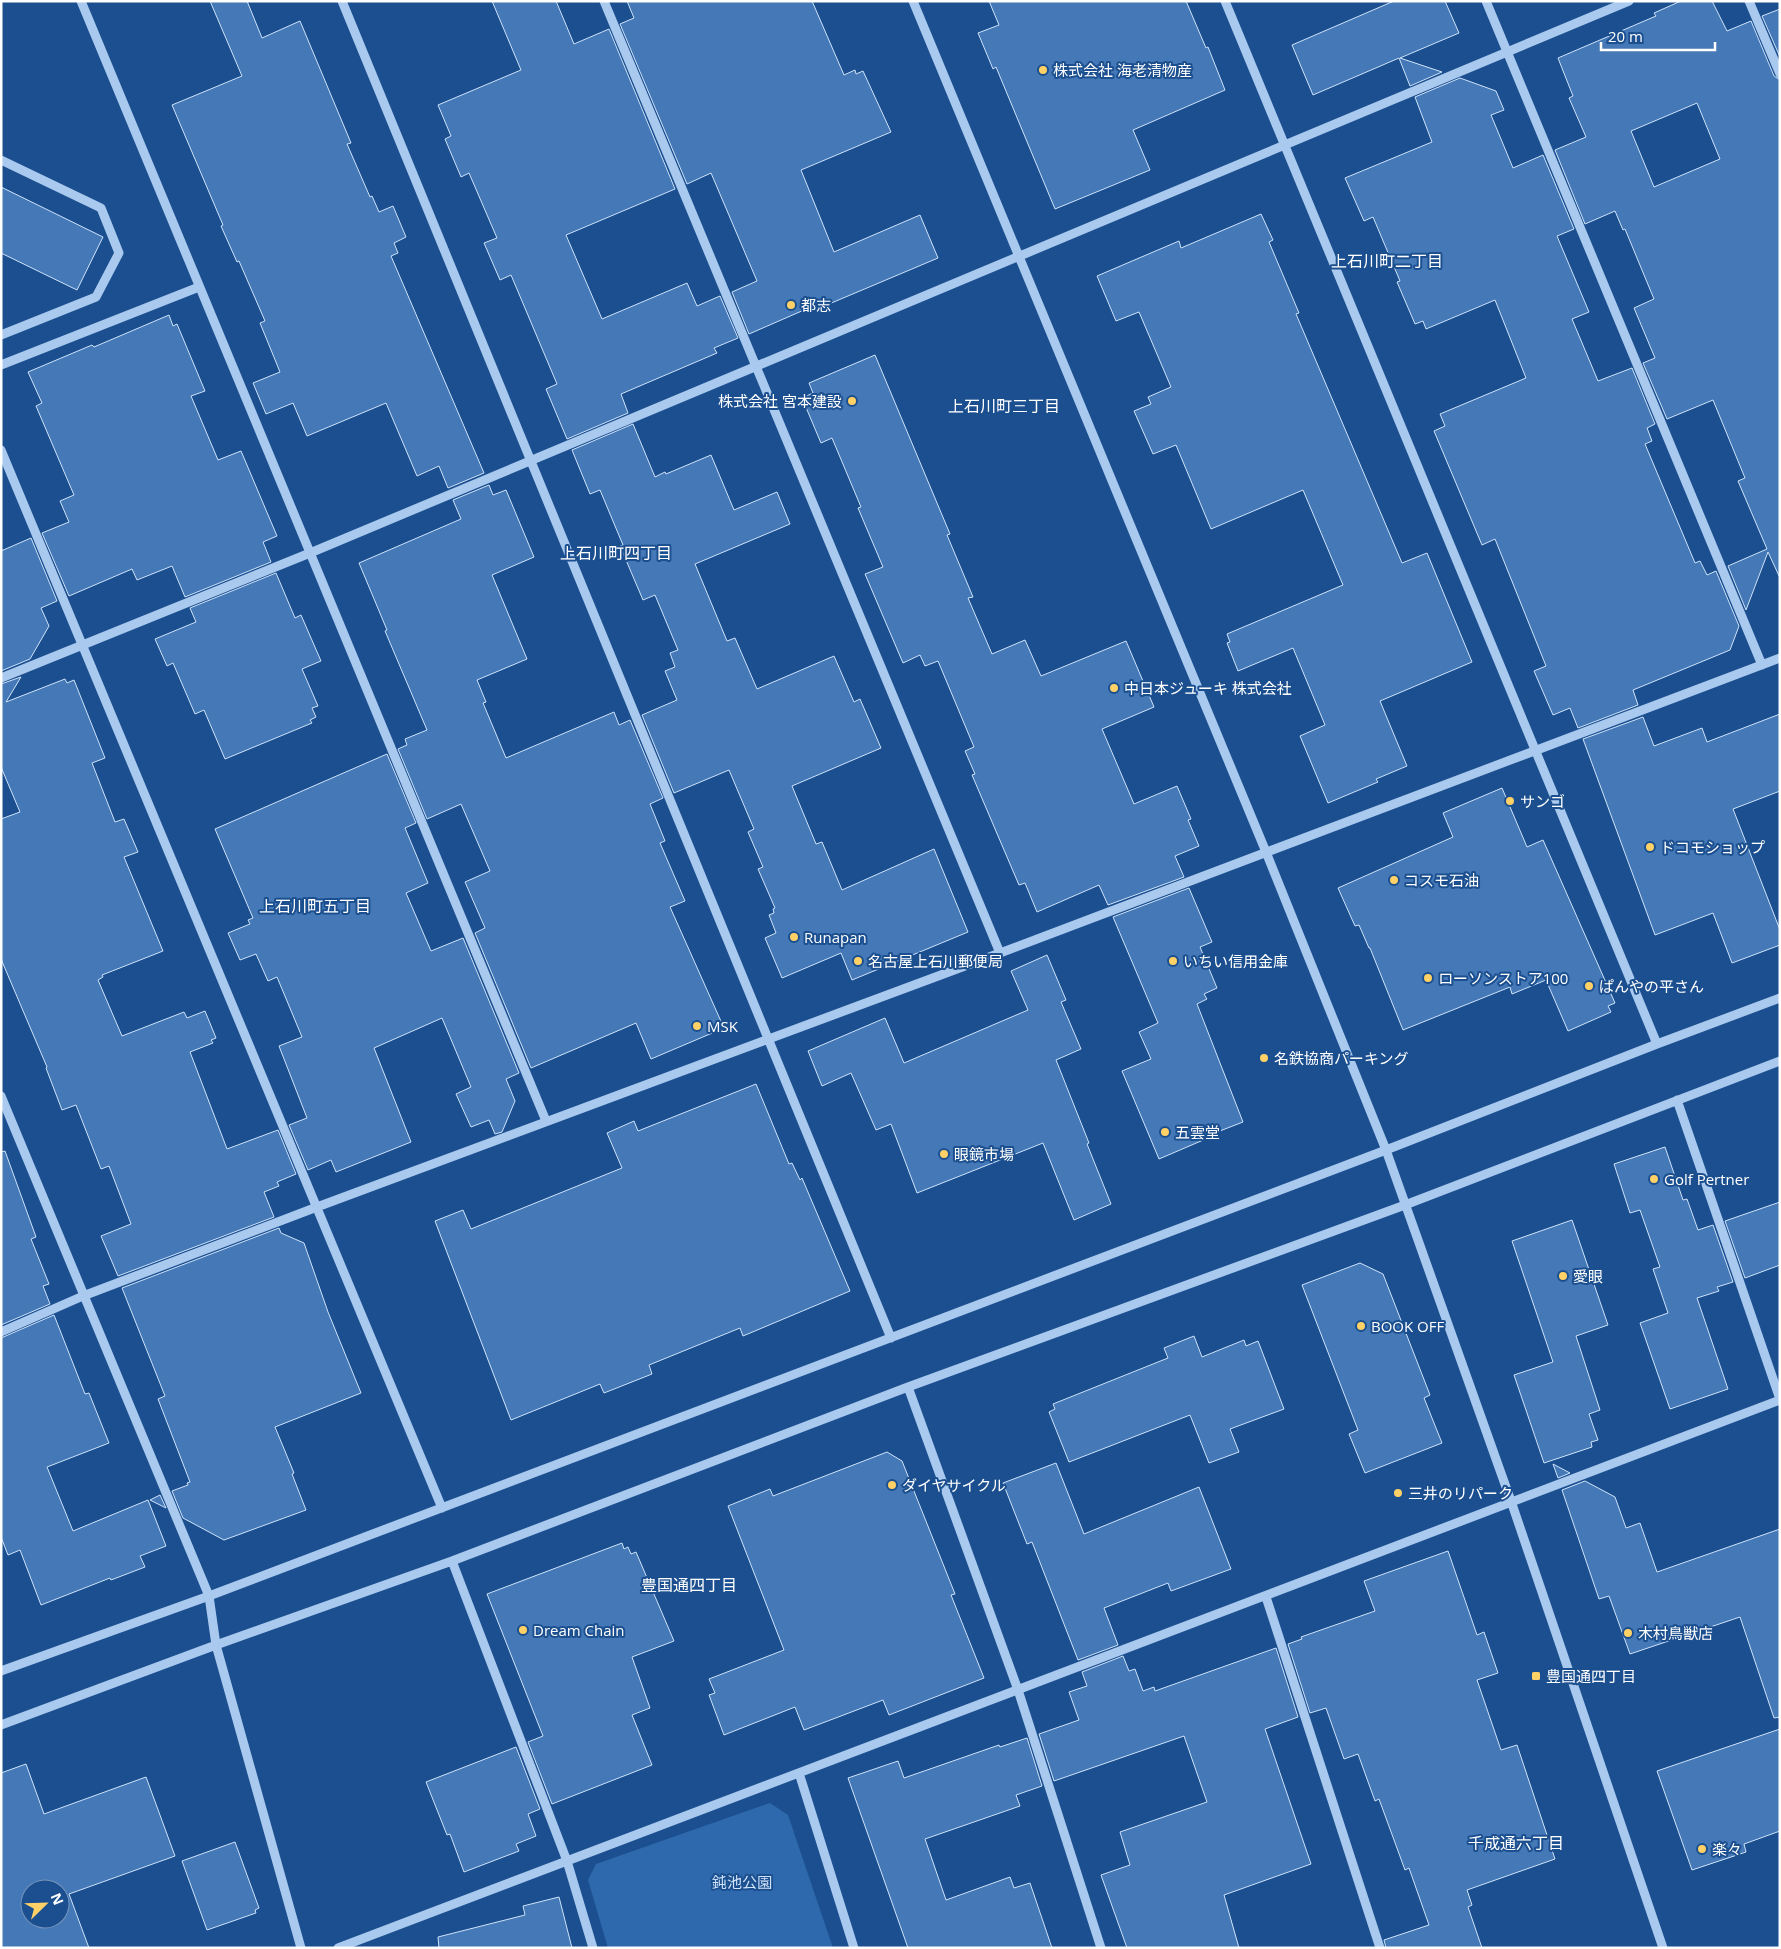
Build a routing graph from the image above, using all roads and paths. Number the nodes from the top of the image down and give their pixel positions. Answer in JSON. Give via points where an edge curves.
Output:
{"nodes":[{"id":1,"x":80,"y":1,"type":"edge"},
{"id":2,"x":342,"y":1,"type":"edge"},
{"id":3,"x":604,"y":1,"type":"edge"},
{"id":4,"x":913,"y":1,"type":"edge"},
{"id":5,"x":1225,"y":1,"type":"edge"},
{"id":6,"x":1486,"y":1,"type":"edge"},
{"id":7,"x":1628,"y":1,"type":"edge"},
{"id":8,"x":1750,"y":1,"type":"edge"},
{"id":9,"x":1508,"y":52,"type":"junction"},
{"id":10,"x":1780,"y":74,"type":"edge"},
{"id":11,"x":1285,"y":146,"type":"junction"},
{"id":12,"x":1,"y":160,"type":"edge"},
{"id":13,"x":1020,"y":257,"type":"junction"},
{"id":14,"x":199,"y":287,"type":"junction"},
{"id":15,"x":1,"y":335,"type":"edge"},
{"id":16,"x":1,"y":365,"type":"edge"},
{"id":17,"x":757,"y":367,"type":"junction"},
{"id":18,"x":1,"y":450,"type":"edge"},
{"id":19,"x":530,"y":460,"type":"junction"},
{"id":20,"x":310,"y":554,"type":"junction"},
{"id":21,"x":83,"y":646,"type":"junction"},
{"id":22,"x":1780,"y":658,"type":"edge"},
{"id":23,"x":1762,"y":665,"type":"junction"},
{"id":24,"x":1,"y":678,"type":"edge"},
{"id":25,"x":1535,"y":751,"type":"junction"},
{"id":26,"x":1266,"y":852,"type":"junction"},
{"id":27,"x":1000,"y":953,"type":"junction"},
{"id":28,"x":1780,"y":998,"type":"edge"},
{"id":29,"x":768,"y":1040,"type":"junction"},
{"id":30,"x":1657,"y":1044,"type":"junction"},
{"id":31,"x":1780,"y":1061,"type":"edge"},
{"id":32,"x":1,"y":1096,"type":"edge"},
{"id":33,"x":1677,"y":1100,"type":"junction"},
{"id":34,"x":546,"y":1121,"type":"junction"},
{"id":35,"x":1386,"y":1150,"type":"junction"},
{"id":36,"x":1405,"y":1205,"type":"junction"},
{"id":37,"x":317,"y":1207,"type":"junction"},
{"id":38,"x":84,"y":1296,"type":"junction"},
{"id":39,"x":1,"y":1332,"type":"edge"},
{"id":40,"x":891,"y":1338,"type":"junction"},
{"id":41,"x":908,"y":1387,"type":"junction"},
{"id":42,"x":1780,"y":1400,"type":"edge"},
{"id":43,"x":1512,"y":1504,"type":"junction"},
{"id":44,"x":442,"y":1508,"type":"junction"},
{"id":45,"x":452,"y":1561,"type":"junction"},
{"id":46,"x":209,"y":1596,"type":"junction"},
{"id":47,"x":1266,"y":1597,"type":"junction"},
{"id":48,"x":216,"y":1645,"type":"junction"},
{"id":49,"x":2,"y":1669,"type":"edge"},
{"id":50,"x":1018,"y":1690,"type":"junction"},
{"id":51,"x":1,"y":1725,"type":"edge"},
{"id":52,"x":799,"y":1773,"type":"junction"},
{"id":53,"x":567,"y":1861,"type":"junction"},
{"id":54,"x":301,"y":1948,"type":"edge"},
{"id":55,"x":338,"y":1948,"type":"edge"},
{"id":56,"x":593,"y":1948,"type":"edge"},
{"id":57,"x":854,"y":1948,"type":"edge"},
{"id":58,"x":1101,"y":1948,"type":"edge"},
{"id":59,"x":1380,"y":1948,"type":"edge"},
{"id":60,"x":1663,"y":1948,"type":"edge"}],
"edges":[{"from":1,"to":14,"type":"street"},
{"from":2,"to":19,"type":"street"},
{"from":3,"to":17,"type":"street"},
{"from":4,"to":13,"type":"street"},
{"from":5,"to":11,"type":"street"},
{"from":6,"to":9,"type":"street"},
{"from":7,"to":9,"type":"street"},
{"from":8,"to":10,"type":"street"},
{"from":9,"to":11,"type":"street"},
{"from":9,"to":23,"type":"street"},
{"from":11,"to":13,"type":"street"},
{"from":11,"to":25,"type":"street"},
{"from":12,"to":15,"type":"street","via":[[101,208],[119,253],[96,298]]},
{"from":13,"to":17,"type":"street"},
{"from":13,"to":26,"type":"street"},
{"from":14,"to":16,"type":"street"},
{"from":14,"to":20,"type":"street"},
{"from":17,"to":19,"type":"street"},
{"from":17,"to":27,"type":"street"},
{"from":18,"to":21,"type":"street"},
{"from":19,"to":20,"type":"street"},
{"from":19,"to":29,"type":"street"},
{"from":20,"to":21,"type":"street"},
{"from":20,"to":34,"type":"street"},
{"from":21,"to":24,"type":"street"},
{"from":21,"to":37,"type":"street"},
{"from":22,"to":23,"type":"street"},
{"from":23,"to":25,"type":"street"},
{"from":25,"to":26,"type":"street"},
{"from":25,"to":30,"type":"street"},
{"from":26,"to":27,"type":"street"},
{"from":26,"to":35,"type":"street"},
{"from":27,"to":29,"type":"street"},
{"from":28,"to":30,"type":"street"},
{"from":29,"to":34,"type":"street"},
{"from":29,"to":40,"type":"street"},
{"from":30,"to":35,"type":"street"},
{"from":31,"to":33,"type":"street"},
{"from":32,"to":38,"type":"street"},
{"from":33,"to":36,"type":"street"},
{"from":33,"to":42,"type":"street"},
{"from":34,"to":37,"type":"street"},
{"from":35,"to":36,"type":"street"},
{"from":35,"to":40,"type":"street"},
{"from":36,"to":41,"type":"street"},
{"from":36,"to":43,"type":"street"},
{"from":37,"to":38,"type":"street"},
{"from":37,"to":44,"type":"street"},
{"from":38,"to":39,"type":"street"},
{"from":38,"to":46,"type":"street"},
{"from":40,"to":44,"type":"street"},
{"from":41,"to":45,"type":"street"},
{"from":41,"to":50,"type":"street"},
{"from":42,"to":43,"type":"street"},
{"from":43,"to":47,"type":"street"},
{"from":43,"to":60,"type":"street"},
{"from":44,"to":46,"type":"street"},
{"from":45,"to":48,"type":"street"},
{"from":45,"to":53,"type":"street"},
{"from":46,"to":48,"type":"street"},
{"from":46,"to":49,"type":"street"},
{"from":47,"to":50,"type":"street"},
{"from":47,"to":59,"type":"street"},
{"from":48,"to":51,"type":"street"},
{"from":48,"to":54,"type":"street"},
{"from":50,"to":52,"type":"street"},
{"from":50,"to":58,"type":"street"},
{"from":52,"to":53,"type":"street"},
{"from":52,"to":57,"type":"street"},
{"from":53,"to":55,"type":"street"},
{"from":53,"to":56,"type":"street"}]}
